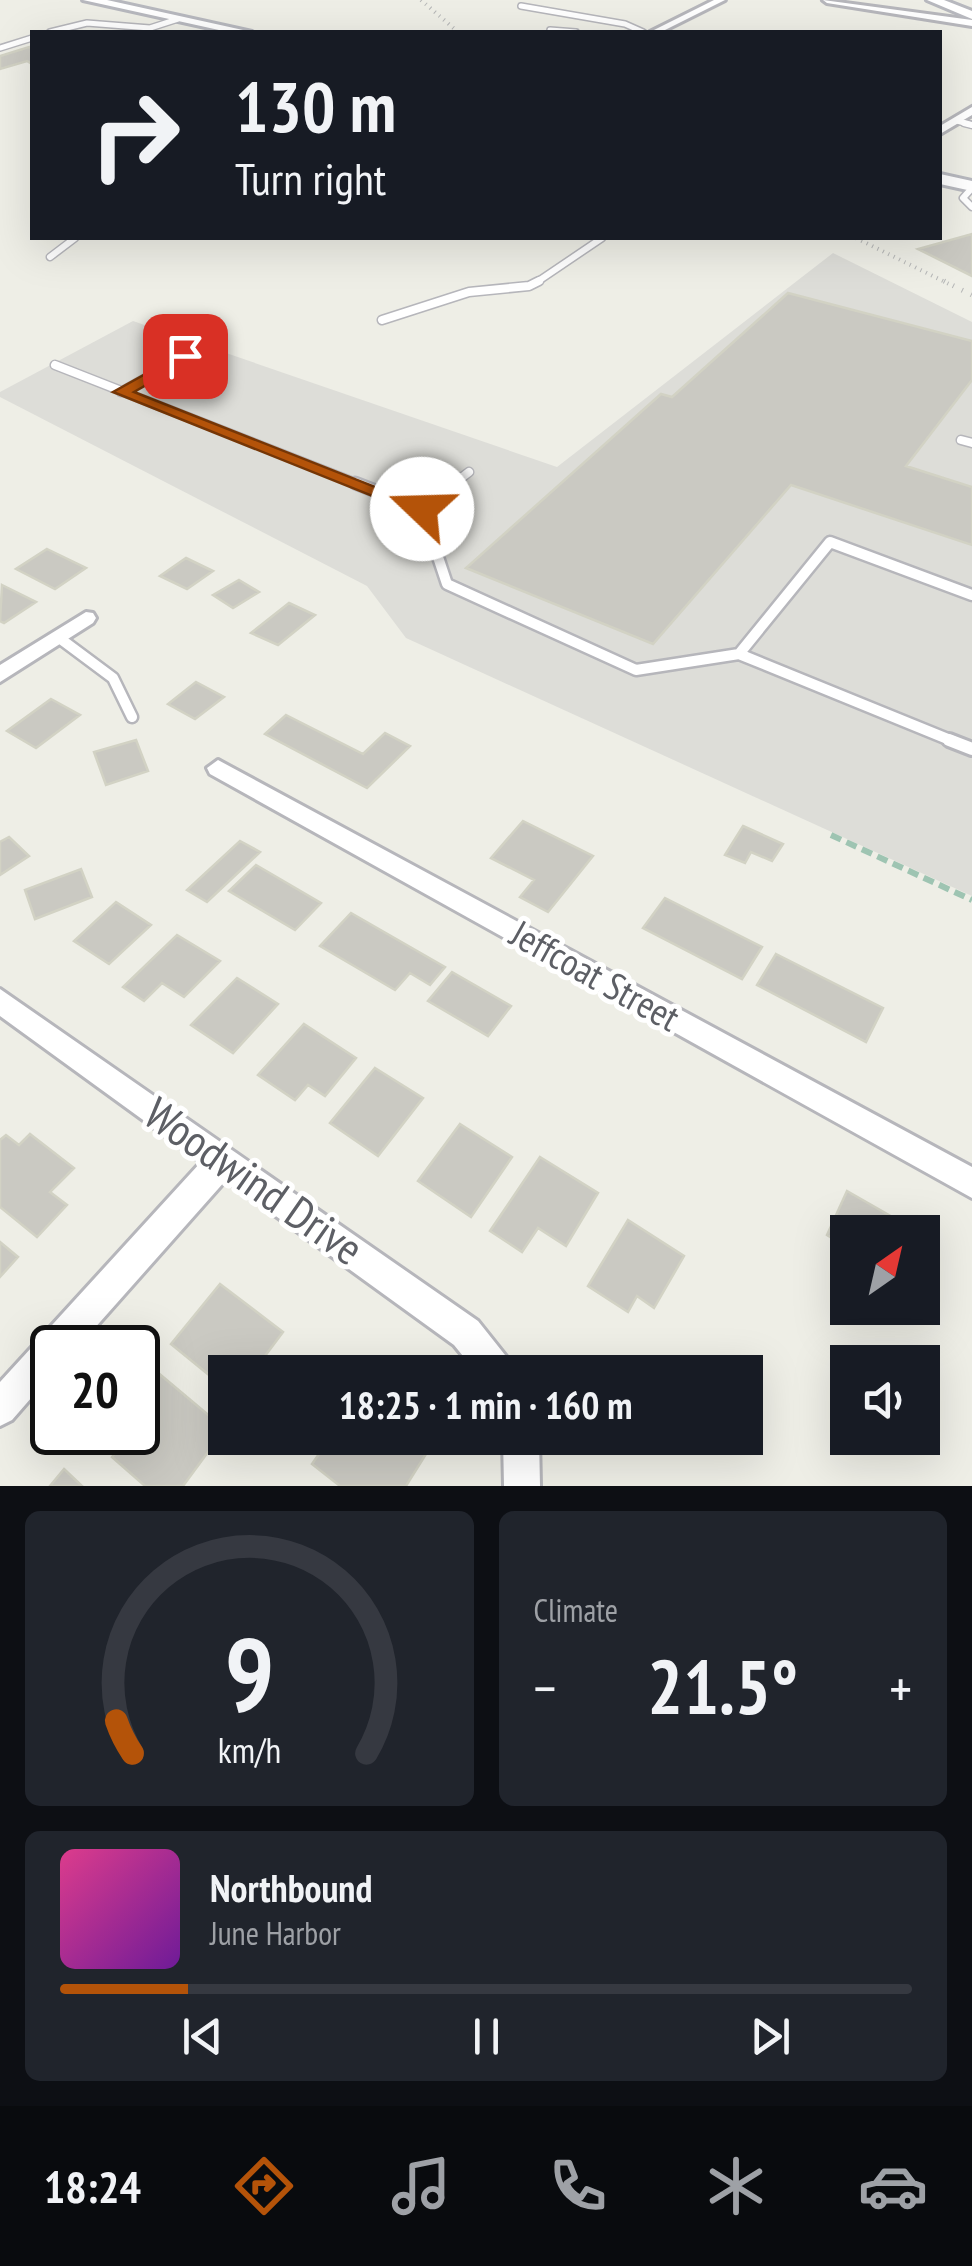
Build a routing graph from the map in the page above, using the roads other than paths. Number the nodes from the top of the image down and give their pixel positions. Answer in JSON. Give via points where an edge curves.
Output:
{"nodes":[{"id":1,"x":89,"y":0,"type":"edge"},
{"id":2,"x":720,"y":0,"type":"edge"},
{"id":3,"x":827,"y":0,"type":"edge"},
{"id":4,"x":933,"y":0,"type":"edge"},
{"id":5,"x":522,"y":6,"type":"dead end"},
{"id":6,"x":972,"y":19,"type":"edge"},
{"id":7,"x":176,"y":26,"type":"edge"},
{"id":8,"x":148,"y":29,"type":"edge"},
{"id":9,"x":58,"y":30,"type":"edge"},
{"id":10,"x":222,"y":30,"type":"edge"},
{"id":11,"x":638,"y":30,"type":"edge"},
{"id":12,"x":660,"y":30,"type":"edge"},
{"id":13,"x":30,"y":39,"type":"edge"},
{"id":14,"x":0,"y":48,"type":"edge"},
{"id":15,"x":972,"y":110,"type":"edge"},
{"id":16,"x":957,"y":121,"type":"junction"},
{"id":17,"x":972,"y":125,"type":"edge"},
{"id":18,"x":942,"y":131,"type":"edge"},
{"id":19,"x":942,"y":180,"type":"edge"},
{"id":20,"x":972,"y":187,"type":"edge"},
{"id":21,"x":972,"y":207,"type":"edge"},
{"id":22,"x":71,"y":240,"type":"edge"},
{"id":23,"x":599,"y":240,"type":"edge"},
{"id":24,"x":50,"y":257,"type":"dead end"},
{"id":25,"x":382,"y":320,"type":"dead end"},
{"id":26,"x":185,"y":356,"type":"dead end"},
{"id":27,"x":55,"y":365,"type":"dead end"},
{"id":28,"x":121,"y":392,"type":"junction"},
{"id":29,"x":469,"y":472,"type":"dead end"},
{"id":30,"x":422,"y":509,"type":"junction"},
{"id":31,"x":972,"y":595,"type":"edge"},
{"id":32,"x":86,"y":618,"type":"dead end"},
{"id":33,"x":58,"y":636,"type":"junction"},
{"id":34,"x":739,"y":654,"type":"junction"},
{"id":35,"x":0,"y":676,"type":"edge"},
{"id":36,"x":132,"y":718,"type":"dead end"},
{"id":37,"x":972,"y":749,"type":"edge"},
{"id":38,"x":218,"y":768,"type":"dead end"},
{"id":39,"x":0,"y":1001,"type":"edge"},
{"id":40,"x":223,"y":1160,"type":"junction"},
{"id":41,"x":972,"y":1183,"type":"edge"},
{"id":42,"x":74,"y":1325,"type":"edge"},
{"id":43,"x":483,"y":1355,"type":"edge"},
{"id":44,"x":30,"y":1374,"type":"edge"},
{"id":45,"x":0,"y":1408,"type":"edge"},
{"id":46,"x":521,"y":1455,"type":"edge"},
{"id":47,"x":522,"y":1486,"type":"edge"}],
"edges":[{"from":1,"to":7,"type":"street"},
{"from":2,"to":12,"type":"street"},
{"from":3,"to":6,"type":"street"},
{"from":4,"to":6,"type":"street"},
{"from":5,"to":11,"type":"lane"},
{"from":7,"to":8,"type":"lane"},
{"from":7,"to":8,"type":"lane"},
{"from":7,"to":10,"type":"street"},
{"from":8,"to":9,"type":"lane","via":[[88,22]]},
{"from":13,"to":14,"type":"lane"},
{"from":15,"to":16,"type":"street"},
{"from":16,"to":17,"type":"lane"},
{"from":16,"to":18,"type":"street"},
{"from":19,"to":20,"type":"street"},
{"from":20,"to":21,"type":"lane","via":[[963,198]]},
{"from":22,"to":24,"type":"lane"},
{"from":23,"to":25,"type":"lane","via":[[528,286],[469,292]]},
{"from":26,"to":28,"type":"lane"},
{"from":27,"to":28,"type":"lane"},
{"from":28,"to":30,"type":"lane"},
{"from":29,"to":30,"type":"lane"},
{"from":30,"to":34,"type":"lane","via":[[447,584],[636,670]]},
{"from":31,"to":34,"type":"lane","via":[[830,542]]},
{"from":32,"to":33,"type":"street"},
{"from":33,"to":35,"type":"street"},
{"from":33,"to":36,"type":"lane","via":[[114,677]]},
{"from":34,"to":37,"type":"lane"},
{"from":38,"to":41,"type":"street","name":"Jeffcoat Street"},
{"from":39,"to":40,"type":"street","name":"Woodwind Drive"},
{"from":40,"to":42,"type":"street"},
{"from":40,"to":43,"type":"street","name":"Woodwind Drive","via":[[466,1333]]},
{"from":44,"to":45,"type":"street"},
{"from":46,"to":47,"type":"street"}]}
